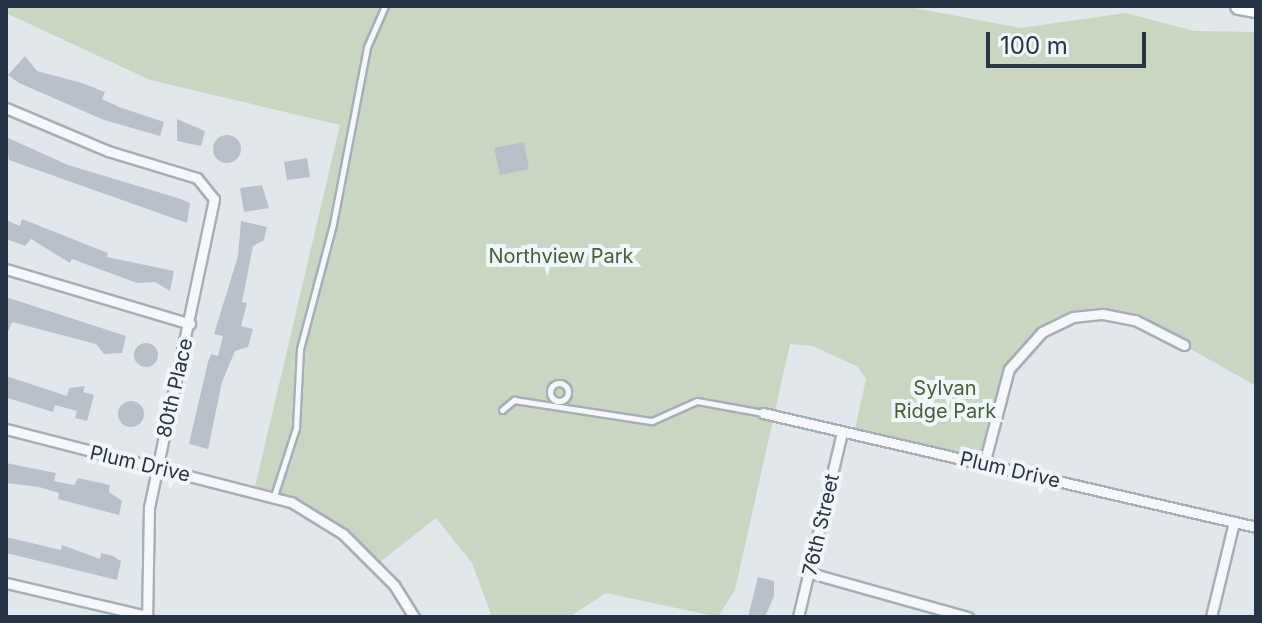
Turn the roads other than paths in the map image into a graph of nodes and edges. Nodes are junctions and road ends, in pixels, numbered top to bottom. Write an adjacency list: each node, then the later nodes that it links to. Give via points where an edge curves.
1 (385, 6): 14 (lane, via 367,47 333,224 300,349 296,428)
2 (1239, 6): 3 (highway)
3 (1256, 9)
4 (6, 108): 6 (street, 80th Place, via 108,151 204,183 216,208)
5 (6, 269): 6 (street)
6 (190, 324): 13 (street, 80th Place)
7 (1184, 345): 12 (street, via 1120,316 1088,315 1049,328 1009,369)
8 (502, 410): 9 (lane, via 514,400 652,421 697,401)
9 (763, 413): 11 (street, Plum Drive)
10 (6, 429): 13 (street, Plum Drive)
11 (842, 432): 12 (street, Plum Drive); 17 (street, 76th Street)
12 (984, 464): 15 (street, Plum Drive)
13 (157, 468): 14 (street, Plum Drive); 19 (street, 80th Place, via 148,531)
14 (274, 496): 20 (street, Plum Drive, via 343,534 394,585)
15 (1234, 522): 16 (street, Plum Drive); 23 (street)
16 (1256, 527)
17 (810, 573): 21 (street, 76th Street); 22 (street)
18 (6, 583): 19 (street)
19 (147, 616)
20 (414, 617)
21 (798, 617)
22 (968, 617)
23 (1211, 617)

